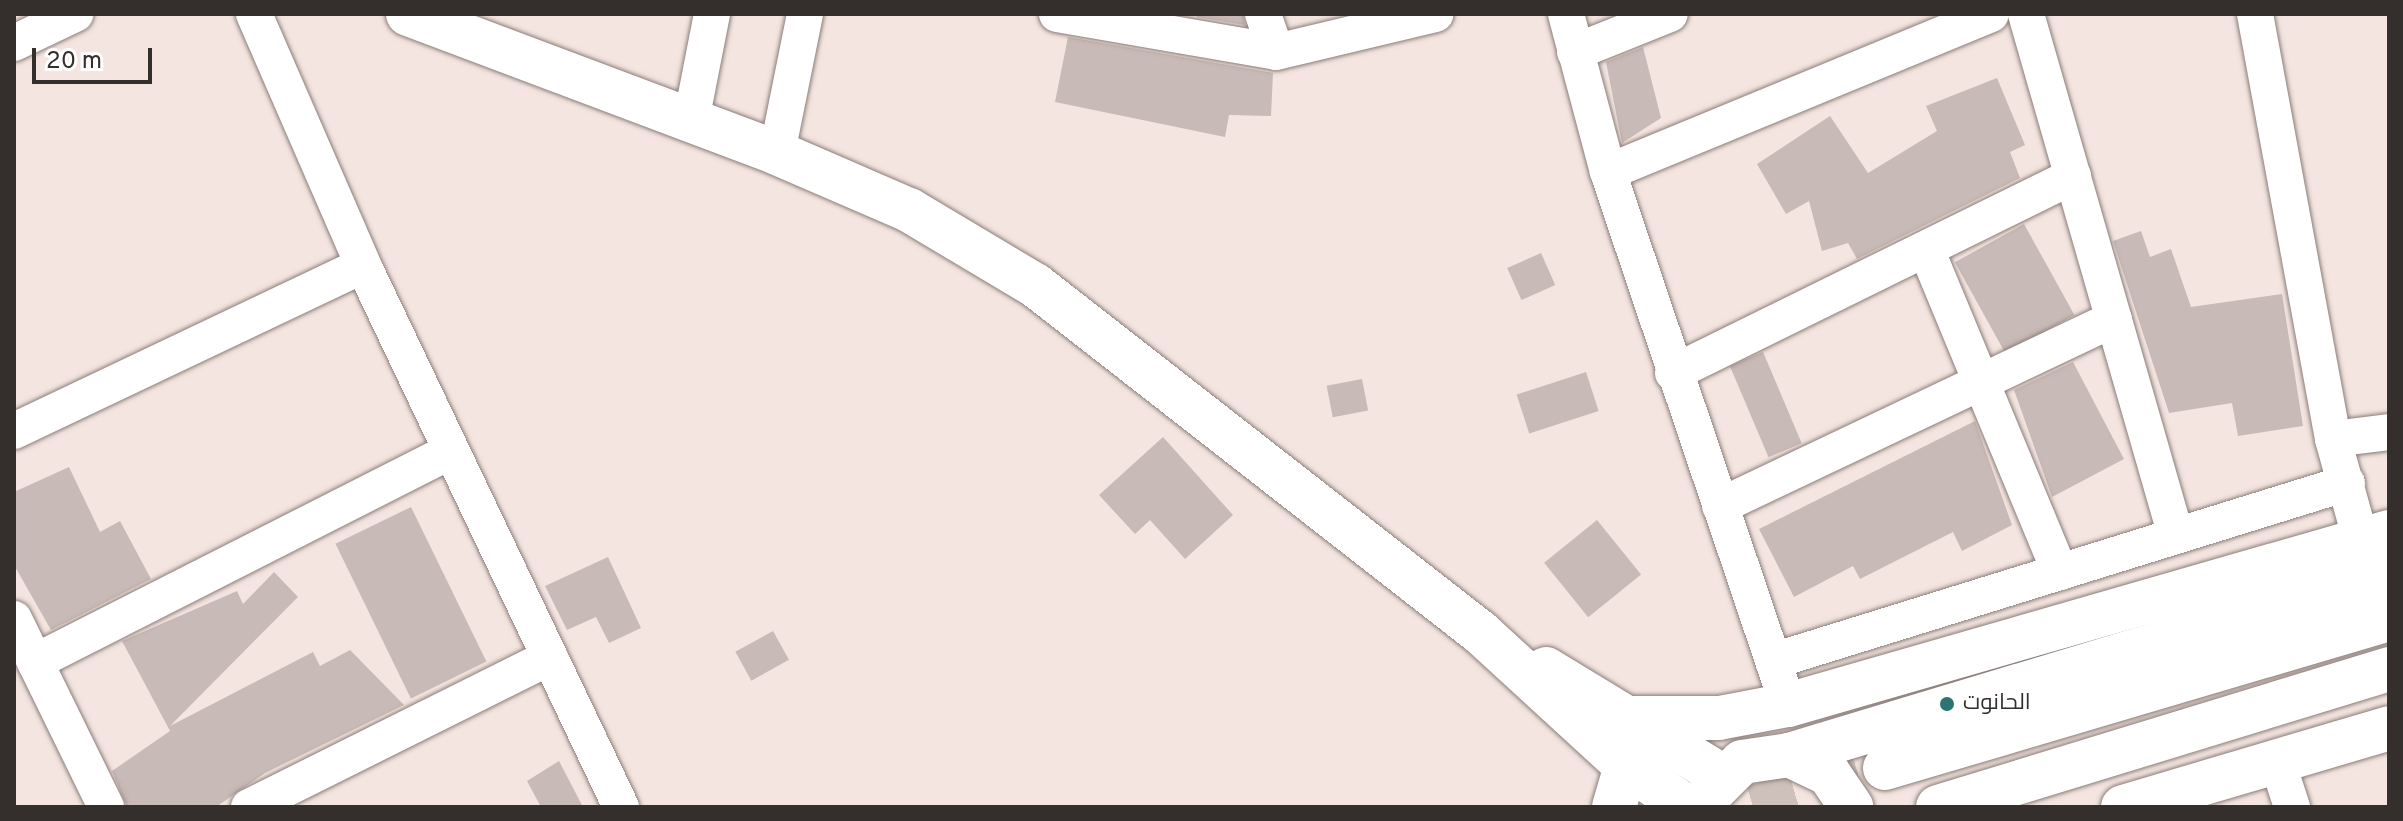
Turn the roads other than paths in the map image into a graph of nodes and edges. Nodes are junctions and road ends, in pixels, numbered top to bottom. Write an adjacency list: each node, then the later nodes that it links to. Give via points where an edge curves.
1 (75, 14): 14 (street)
2 (254, 14): 22 (street)
3 (408, 14): 17 (main road)
4 (712, 14): 17 (street)
5 (805, 14): 18 (street)
6 (1263, 14): 15 (street)
7 (1436, 14): 15 (street)
8 (1566, 14): 16 (street)
9 (1670, 14): 16 (street)
10 (1991, 14): 19 (street)
11 (2026, 14): 20 (street)
12 (2255, 14): 28 (street)
13 (1072, 15): 15 (street)
14 (14, 43)
15 (1276, 52)
16 (1575, 52): 19 (street)
17 (691, 121): 18 (main road)
18 (777, 153): 38 (main road, via 909,210 1035,285)
19 (1608, 172): 24 (street)
20 (2073, 176): 21 (street); 23 (street)
21 (1926, 249): 24 (street); 25 (street)
22 (363, 265): 26 (street); 29 (street)
23 (2114, 319): 25 (street); 32 (street)
24 (1673, 373): 31 (street)
25 (1981, 382): 31 (street); 34 (street)
26 (14, 431)
27 (2389, 432): 28 (street)
28 (2333, 439): 30 (street)
29 (451, 451): 39 (street); 41 (street)
30 (2347, 483): 32 (street); 33 (street)
31 (1720, 506): 40 (street)
32 (2176, 536): 34 (street)
33 (2375, 536): 43 (main road)
34 (2060, 572): 40 (street)
35 (2389, 574): 46 (main road)
36 (14, 619): 41 (street)
37 (2389, 619): 48 (main road)
38 (1481, 633): 44 (main road); 49 (main road)
39 (550, 657): 52 (street); 53 (street)
40 (1773, 661): 43 (street)
41 (35, 662): 51 (street)
42 (2389, 669): 56 (main road)
43 (1788, 705): 44 (main road, via 1719,718)
44 (1632, 718): 50 (main road)
45 (2389, 728): 47 (main road)
46 (1789, 755): 50 (main road, via 1742,762); 55 (main road, via 1829,774)
47 (2277, 761): 57 (main road); 58 (street)
48 (1885, 768)
49 (1620, 787): 54 (main road)
50 (1712, 791)
51 (106, 807)
52 (249, 807)
53 (621, 807)
54 (1687, 807)
55 (1851, 807)
56 (1938, 807)
57 (2123, 807)
58 (2292, 807)

